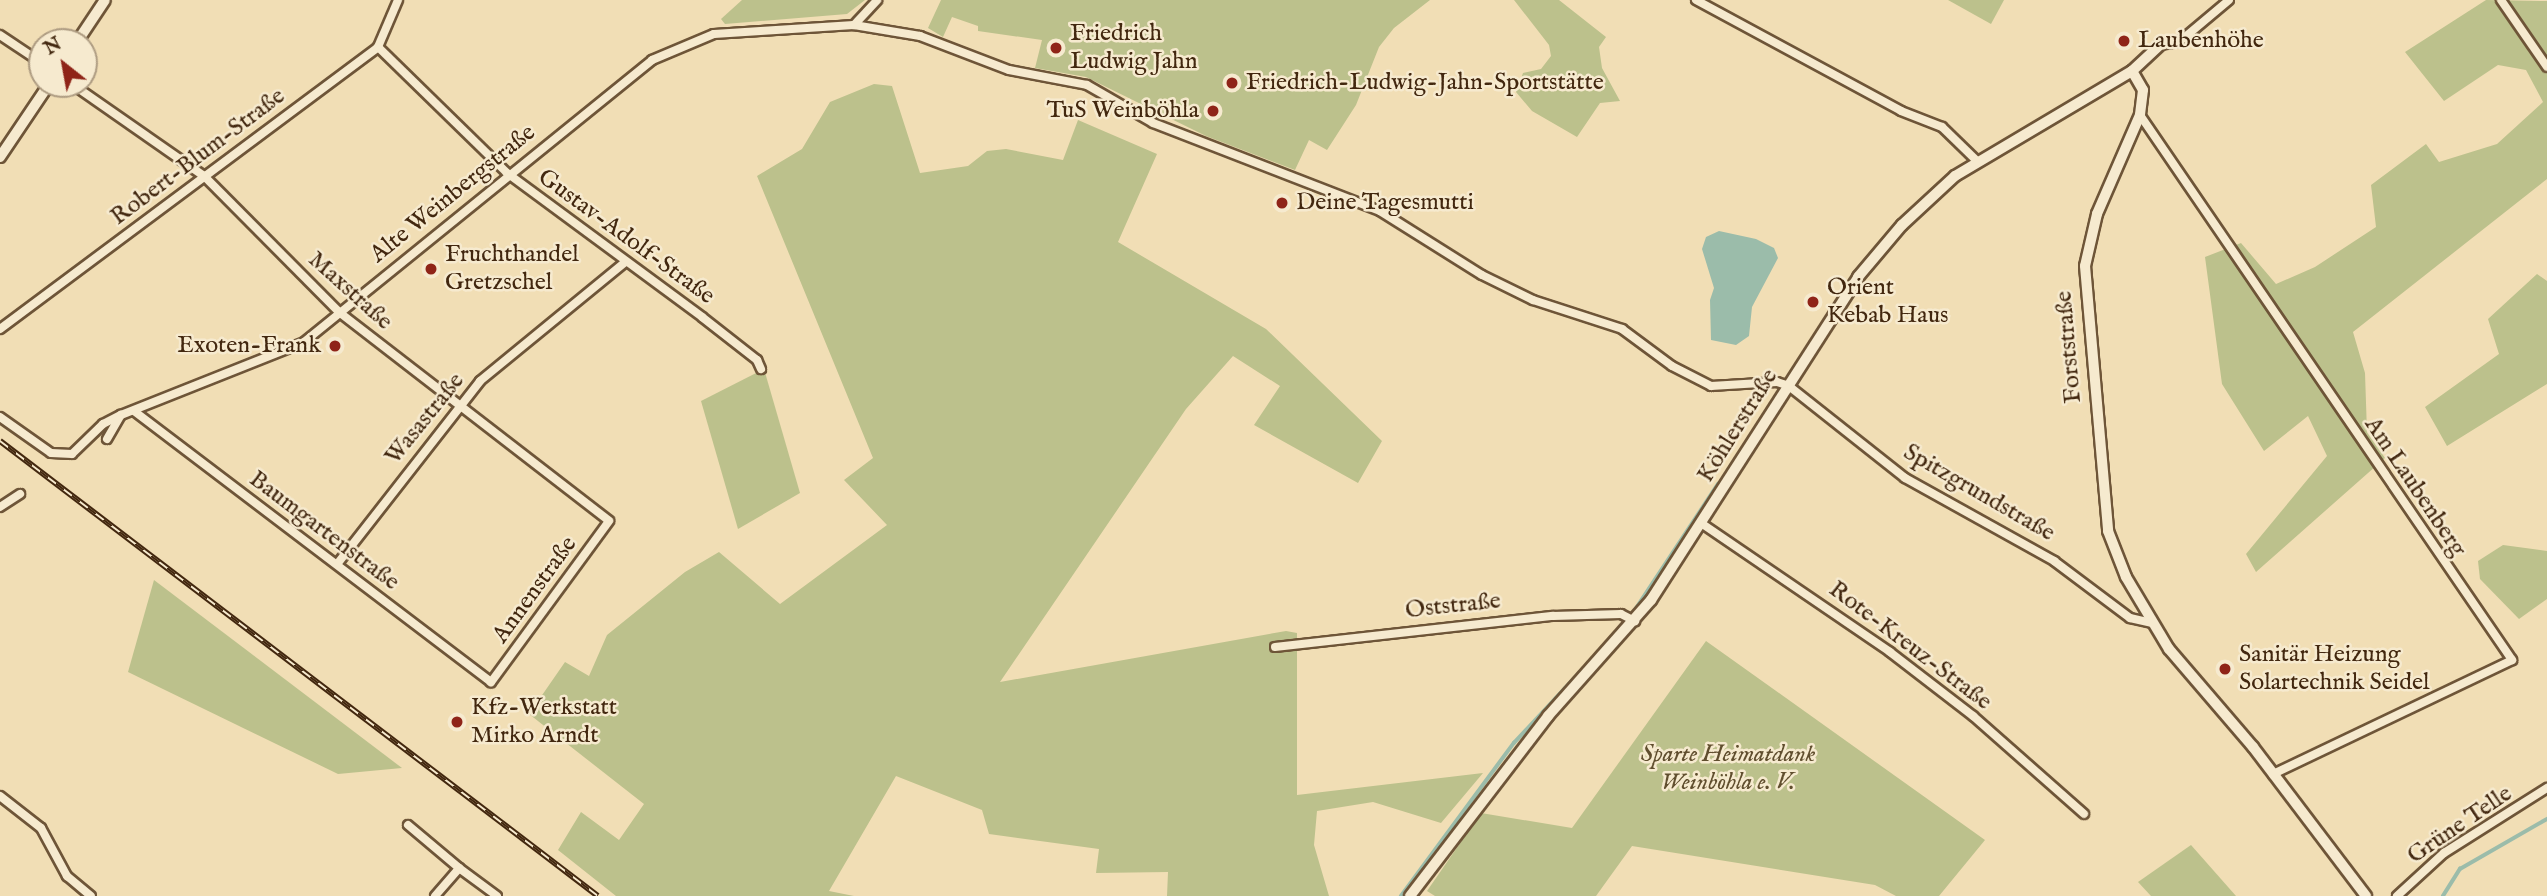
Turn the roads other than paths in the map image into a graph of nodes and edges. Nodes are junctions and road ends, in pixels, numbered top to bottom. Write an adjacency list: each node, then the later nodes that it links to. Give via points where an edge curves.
1 (105, 0): 8 (main road)
2 (398, 0): 11 (street)
3 (877, 0): 7 (street)
4 (1696, 0): 19 (street, via 1901,111 1942,127)
5 (2229, 0): 10 (street, via 2179,43)
6 (2501, 0): 13 (street)
7 (854, 25): 20 (street, Alte Weinbergstraße, via 713,34 652,60); 26 (street, via 920,36 1009,70 1087,85 1153,123 1367,205 1482,275 1533,300 1622,329 1672,366 1711,386 1777,382)
8 (86, 28)
9 (0, 35): 12 (street)
10 (2160, 45): 14 (street, Köhlerstraße)
11 (379, 47): 20 (street, Gustav-Adolf-Straße); 21 (street, Robert-Blum-Straße)
12 (28, 54)
13 (2547, 67)
14 (2133, 71): 17 (street, Forststraße, via 2143,90); 19 (street, Köhlerstraße)
15 (40, 98): 18 (main road)
16 (92, 98): 21 (street, Maxstraße)
17 (2140, 115): 38 (street, Forststraße, via 2097,214 2084,281 2103,509 2120,566); 41 (street, Am Laubenberg, via 2512,660)
18 (0, 157)
19 (1977, 161): 26 (street, Köhlerstraße, via 1934,193 1870,261)
20 (507, 173): 22 (street, Gustav-Adolf-Straße); 23 (street, Alte Weinbergstraße)
21 (204, 176): 23 (street, Maxstraße); 24 (street, Robert-Blum-Straße)
22 (624, 262): 25 (street, Gustav-Adolf-Straße, via 745,349); 27 (street, Wasastraße)
23 (339, 313): 27 (street, Maxstraße); 28 (street, Alte Weinbergstraße, via 285,353)
24 (0, 329)
25 (761, 369)
26 (1789, 386): 35 (street, Köhlerstraße); 38 (street, Spitzgrundstraße, via 1905,478 2054,561 2130,618)
27 (458, 404): 34 (street, Maxstraße); 36 (street, Wasastraße)
28 (134, 411): 29 (street, Alte Weinbergstraße); 36 (street, Baumgartenstraße)
29 (121, 415): 30 (street, Alte Weinbergstraße, via 62,457); 31 (street)
30 (0, 418)
31 (107, 439)
32 (20, 494): 33 (street)
33 (0, 507)
34 (609, 521): 40 (street, Annenstraße)
35 (1701, 523): 37 (street, Köhlerstraße); 44 (street, Rote-Kreuz-Straße, via 1890,652 1973,716)
36 (338, 564): 40 (street, Baumgartenstraße)
37 (1635, 621): 39 (street, Oststraße, via 1613,614 1553,616); 50 (street, Köhlerstraße, via 1548,716)
38 (2152, 623): 41 (street, Spitzgrundstraße)
39 (1275, 647)
40 (491, 682)
41 (2273, 774): 51 (street, Spitzgrundstraße)
42 (2547, 788): 52 (street, Grüne Telle, via 2444,853)
43 (0, 796): 47 (street, via 41,828 67,876)
44 (2084, 814)
45 (408, 825): 46 (street)
46 (459, 868): 48 (street); 49 (street)
47 (91, 896)
48 (435, 896)
49 (496, 896)
50 (1410, 896)
51 (2366, 896)
52 (2397, 896)

